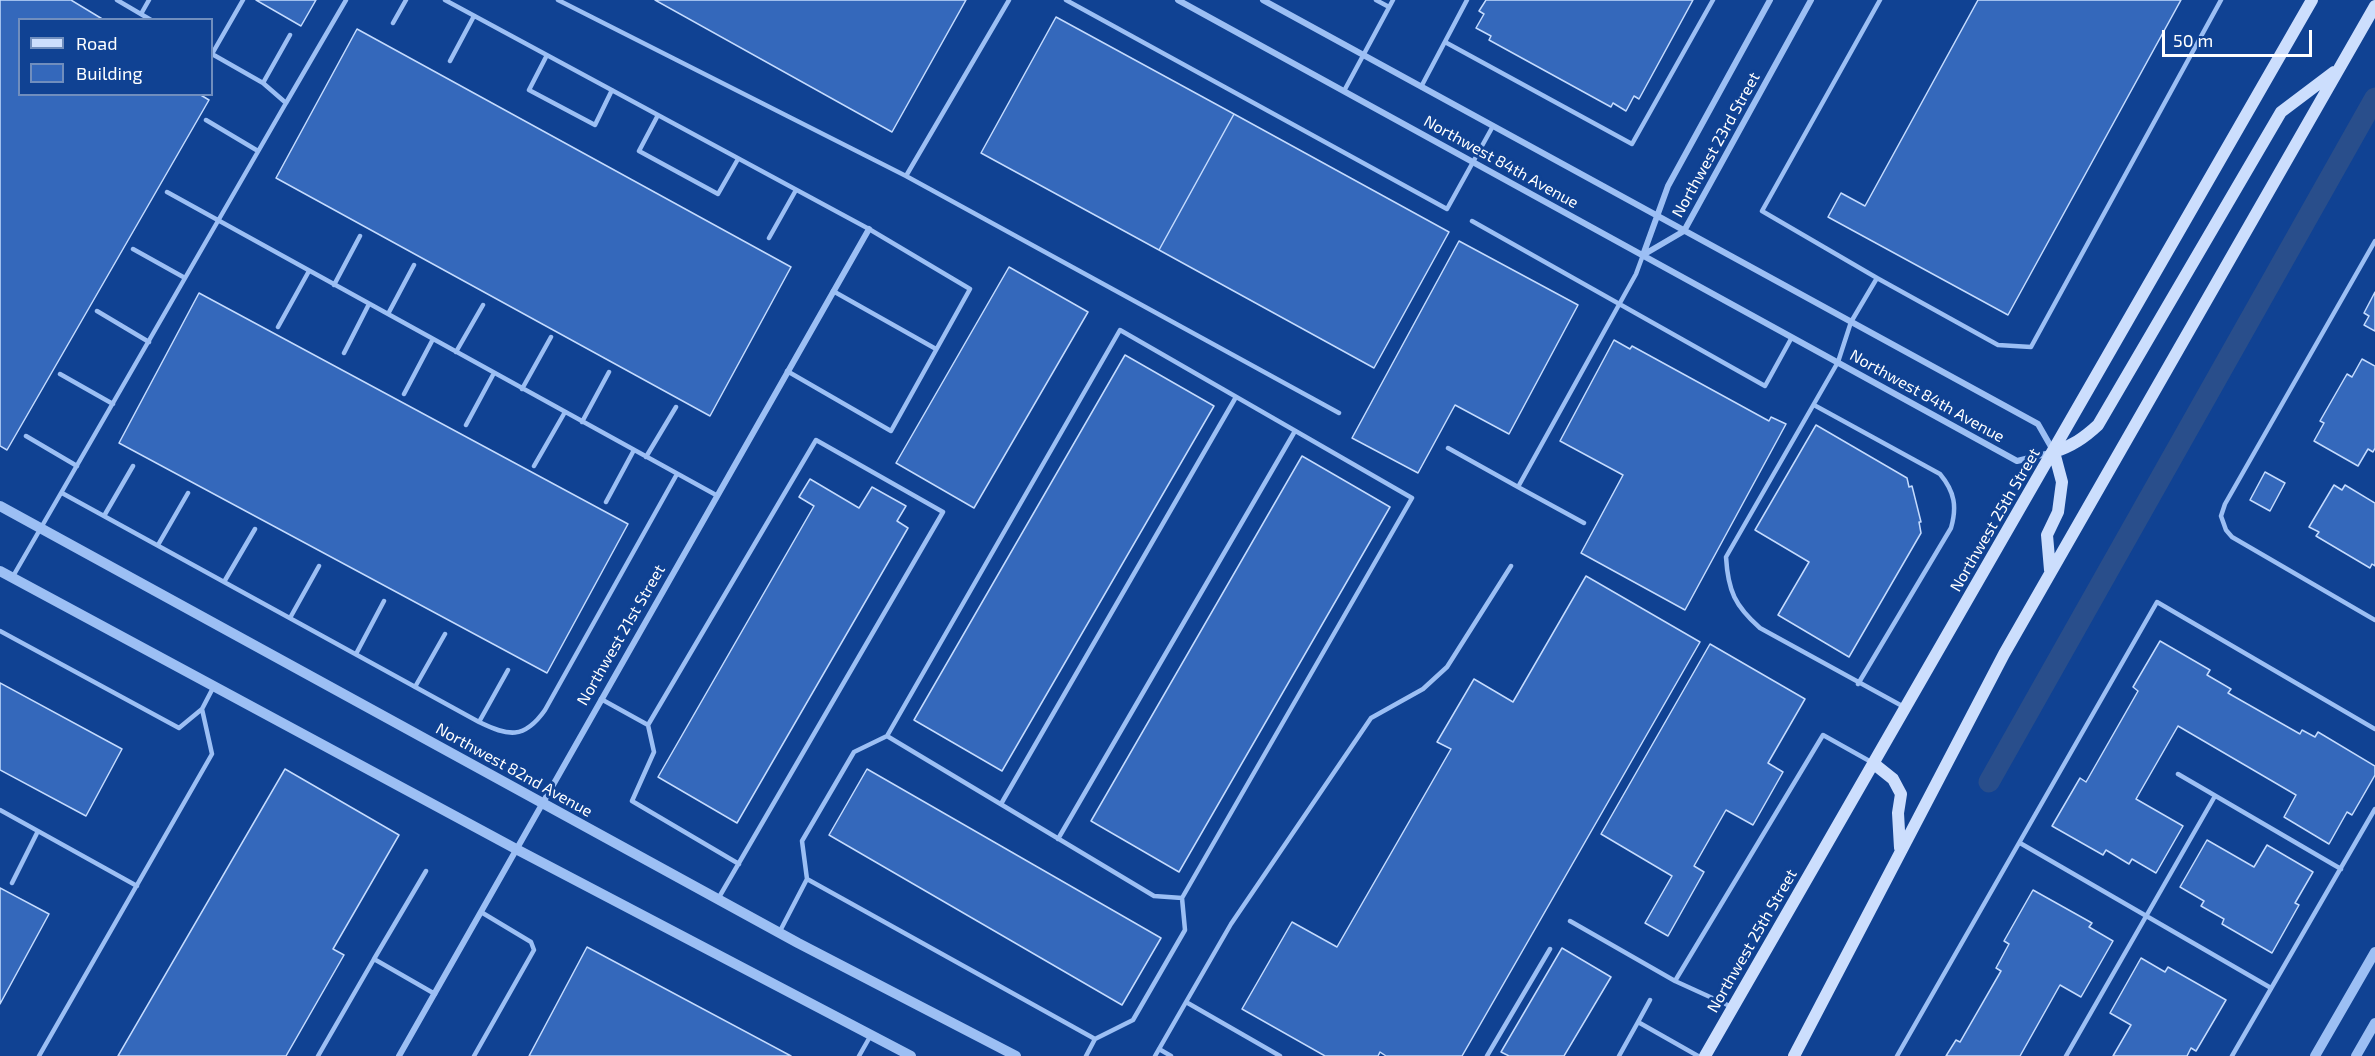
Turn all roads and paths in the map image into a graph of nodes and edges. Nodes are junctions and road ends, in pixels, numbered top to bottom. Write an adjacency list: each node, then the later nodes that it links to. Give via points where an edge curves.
1 (117, 0): 23 (lane)
2 (149, 0): 23 (lane)
3 (243, 0): 29 (lane)
4 (346, 0): 39 (lane)
5 (406, 0): 26 (lane)
6 (445, 0): 24 (lane)
7 (558, 0): 46 (lane)
8 (1009, 0): 46 (lane)
9 (1066, 0): 45 (lane, via 1447,209)
10 (1178, 0): 38 (street, Northwest 84th Avenue)
11 (1263, 0): 32 (street, Northwest 84th Avenue)
12 (1376, 0): 22 (lane)
13 (1393, 0): 22 (lane)
14 (1467, 0): 28 (lane)
15 (1713, 0): 28 (lane, via 1632,144)
16 (1770, 0): 49 (street, Northwest 23rd Street, via 1668,186)
17 (1811, 0): 53 (street, Northwest 23rd Street)
18 (1880, 0): 62 (lane, via 1762,211)
19 (2221, 0): 62 (lane, via 2031,347 1998,345)
20 (2313, 0): 98 (main road, Northwest 25th Street)
21 (2375, 6): 34 (main road)
22 (1389, 7): 32 (lane)
23 (141, 14): 25 (lane)
24 (474, 16): 31 (lane); 33 (lane)
25 (148, 18)
26 (393, 23)
27 (290, 35): 35 (lane)
28 (1445, 42): 36 (lane)
29 (213, 52)
30 (213, 55): 35 (lane)
31 (547, 55): 37 (lane); 37 (lane, via 529,90 538,95 595,124)
32 (1363, 55): 36 (street, Northwest 84th Avenue); 38 (lane)
33 (450, 61)
34 (2339, 68): 98 (main road, via 2281,112 2109,410 2085,437); 118 (main road)
35 (263, 82): 39 (lane)
36 (1421, 87): 42 (street, Northwest 84th Avenue)
37 (612, 90): 40 (lane)
38 (1344, 91): 45 (street, Northwest 84th Avenue)
39 (286, 103): 43 (lane)
40 (658, 115): 44 (lane); 44 (lane, via 639,151 718,194)
41 (206, 120): 43 (lane)
42 (1493, 126): 45 (lane); 49 (street, Northwest 84th Avenue)
43 (258, 151): 50 (lane)
44 (738, 159): 47 (lane)
45 (1473, 162): 58 (street, Northwest 84th Avenue)
46 (906, 177): 91 (lane)
47 (795, 190): 52 (lane); 55 (lane)
48 (167, 192): 50 (lane)
49 (1658, 216): 53 (street, Northwest 84th Avenue); 58 (street, Northwest 23rd Street)
50 (218, 221): 60 (lane); 61 (lane)
51 (1472, 221): 67 (lane)
52 (869, 229): 64 (street, Northwest 21st Street); 76 (lane, via 970,289)
53 (1684, 231): 58 (street, Northwest 23rd Street); 70 (street, Northwest 84th Avenue)
54 (360, 236): 63 (lane)
55 (769, 238)
56 (2375, 241): 123 (lane, via 2224,504 2221,516 2232,537)
57 (133, 249): 61 (lane)
58 (1643, 255): 67 (lane); 73 (street, Northwest 84th Avenue)
59 (414, 265): 69 (lane)
60 (309, 271): 63 (lane); 71 (lane)
61 (185, 278): 75 (lane)
62 (1877, 278): 70 (lane)
63 (334, 285): 65 (lane)
64 (833, 291): 76 (lane); 80 (street, Northwest 21st Street)
65 (369, 304): 69 (lane); 78 (lane)
66 (483, 304): 77 (lane)
67 (1619, 304): 73 (lane, via 1765,386); 104 (lane)
68 (97, 311): 75 (lane)
69 (388, 315): 74 (lane)
70 (1851, 322): 79 (lane); 98 (street, Northwest 84th Avenue, via 2038,424)
71 (278, 327)
72 (551, 337): 84 (lane)
73 (1792, 337): 79 (street, Northwest 84th Avenue)
74 (433, 339): 77 (lane); 85 (lane)
75 (149, 342): 87 (lane)
76 (936, 349): 80 (lane, via 891,431)
77 (456, 352): 82 (lane)
78 (344, 353)
79 (1838, 362): 88 (lane); 98 (street, Northwest 84th Avenue, via 2017,461)
80 (788, 371): 107 (street, Northwest 21st Street)
81 (609, 372): 92 (lane)
82 (494, 373): 84 (lane); 93 (lane)
83 (60, 374): 87 (lane)
84 (522, 389): 90 (lane)
85 (404, 394)
86 (1236, 397): 94 (lane); 137 (lane, via 1120,330); 142 (lane)
87 (113, 404): 100 (lane)
88 (1814, 405): 128 (lane, via 1726,557 1727,578 1744,615 1760,628); 128 (lane, via 1940,474 1955,500 1951,528)
89 (676, 406): 99 (lane)
90 (565, 412): 92 (lane); 102 (lane)
91 (1339, 413)
92 (582, 422): 97 (lane)
93 (466, 425)
94 (1295, 431): 146 (lane); 156 (lane, via 1413,498)
95 (26, 436): 100 (lane)
96 (1448, 448): 104 (lane)
97 (634, 450): 99 (lane); 108 (lane)
98 (2054, 452): 118 (main road, via 2062,482 2058,512 2047,535); 132 (main road, Northwest 25th Street)
99 (646, 457): 103 (lane)
100 (77, 466): 105 (lane)
101 (133, 466): 110 (lane)
102 (534, 466)
103 (677, 474): 107 (lane); 134 (lane, via 537,721 514,733 502,733)
104 (1518, 487): 111 (lane)
105 (62, 492): 110 (lane); 112 (lane)
106 (188, 493): 114 (lane)
107 (716, 495): 131 (street, Northwest 21st Street)
108 (606, 502)
109 (0, 506): 112 (street, Northwest 82nd Avenue)
110 (104, 516): 114 (lane)
111 (1584, 523)
112 (41, 528): 119 (lane); 141 (street, Northwest 82nd Avenue)
113 (255, 529): 120 (lane)
114 (158, 545): 120 (lane)
115 (319, 566): 122 (lane)
116 (1511, 566): 169 (lane, via 1447,667 1423,689 1371,718 1231,924)
117 (0, 571): 119 (street)
118 (2050, 571): 149 (main road)
119 (12, 578): 129 (street)
120 (224, 582): 122 (lane)
121 (384, 601): 126 (lane)
122 (290, 618): 126 (lane)
123 (2375, 620)
124 (0, 631): 133 (lane, via 179,728)
125 (445, 634): 130 (lane)
126 (356, 654): 130 (lane)
127 (508, 670): 134 (lane)
128 (1858, 684): 132 (lane)
129 (214, 686): 133 (lane); 148 (street)
130 (415, 687): 134 (lane)
131 (601, 699): 135 (lane); 141 (street, Northwest 21st Street)
132 (1905, 708): 138 (main road, Northwest 25th Street)
133 (202, 709): 155 (lane, via 212,754)
134 (479, 722)
135 (648, 725): 150 (lane, via 654,752 632,801); 150 (lane, via 816,440 943,512)
136 (2375, 729): 147 (lane, via 2157,602)
137 (887, 736): 142 (lane); 153 (lane, via 855,752 802,841)
138 (1873, 763): 149 (main road, via 1893,779 1901,794); 165 (lane, via 1823,735); 170 (main road, Northwest 25th Street)
139 (2178, 774): 140 (lane)
140 (2215, 796): 151 (lane); 159 (lane)
141 (543, 802): 148 (street, Northwest 21st Street); 157 (street, Northwest 82nd Avenue)
142 (1002, 804): 146 (lane)
143 (2375, 809): 151 (lane)
144 (0, 810): 145 (lane)
145 (38, 831): 154 (lane); 155 (lane)
146 (1058, 839): 156 (lane, via 1154,896)
147 (2020, 843): 159 (lane); 192 (lane)
148 (516, 849): 158 (street, Northwest 21st Street); 173 (street)
149 (1900, 849): 191 (main road)
150 (739, 864): 157 (lane)
151 (2341, 869): 166 (lane)
152 (426, 871): 164 (lane)
153 (807, 879): 161 (lane); 174 (lane)
154 (12, 883)
155 (136, 885): 176 (lane)
156 (1182, 898): 174 (lane, via 1185,930 1133,1020)
157 (718, 899): 161 (street, Northwest 82nd Avenue)
158 (481, 912): 167 (street, Northwest 21st Street); 179 (lane, via 531,942 534,950)
159 (2146, 915): 166 (lane); 193 (lane)
160 (1570, 921): 165 (lane)
161 (779, 932): 182 (street, Northwest 82nd Avenue)
162 (1550, 949): 187 (lane)
163 (2375, 952): 195 (street)
164 (374, 959): 167 (lane); 177 (lane)
165 (1675, 981): 170 (lane)
166 (2271, 988): 194 (lane)
167 (435, 994): 178 (street, Northwest 21st Street)
168 (1650, 1000): 171 (lane)
169 (1186, 1002): 175 (lane); 186 (lane)
170 (1732, 1007): 190 (main road, Northwest 25th Street)
171 (1638, 1022): 188 (lane); 189 (lane)
172 (2375, 1023): 196 (street)
173 (872, 1035): 180 (lane); 181 (street)
174 (1095, 1039): 183 (lane)
175 (1159, 1049): 184 (lane); 185 (lane)
176 (39, 1056)
177 (318, 1056)
178 (399, 1056)
179 (474, 1056)
180 (859, 1056)
181 (911, 1056)
182 (1016, 1056)
183 (1086, 1056)
184 (1155, 1056)
185 (1171, 1056)
186 (1280, 1056)
187 (1487, 1056)
188 (1619, 1056)
189 (1698, 1056)
190 (1705, 1056)
191 (1794, 1056)
192 (1897, 1056)
193 (2066, 1056)
194 (2232, 1056)
195 (2315, 1056)
196 (2356, 1056)

